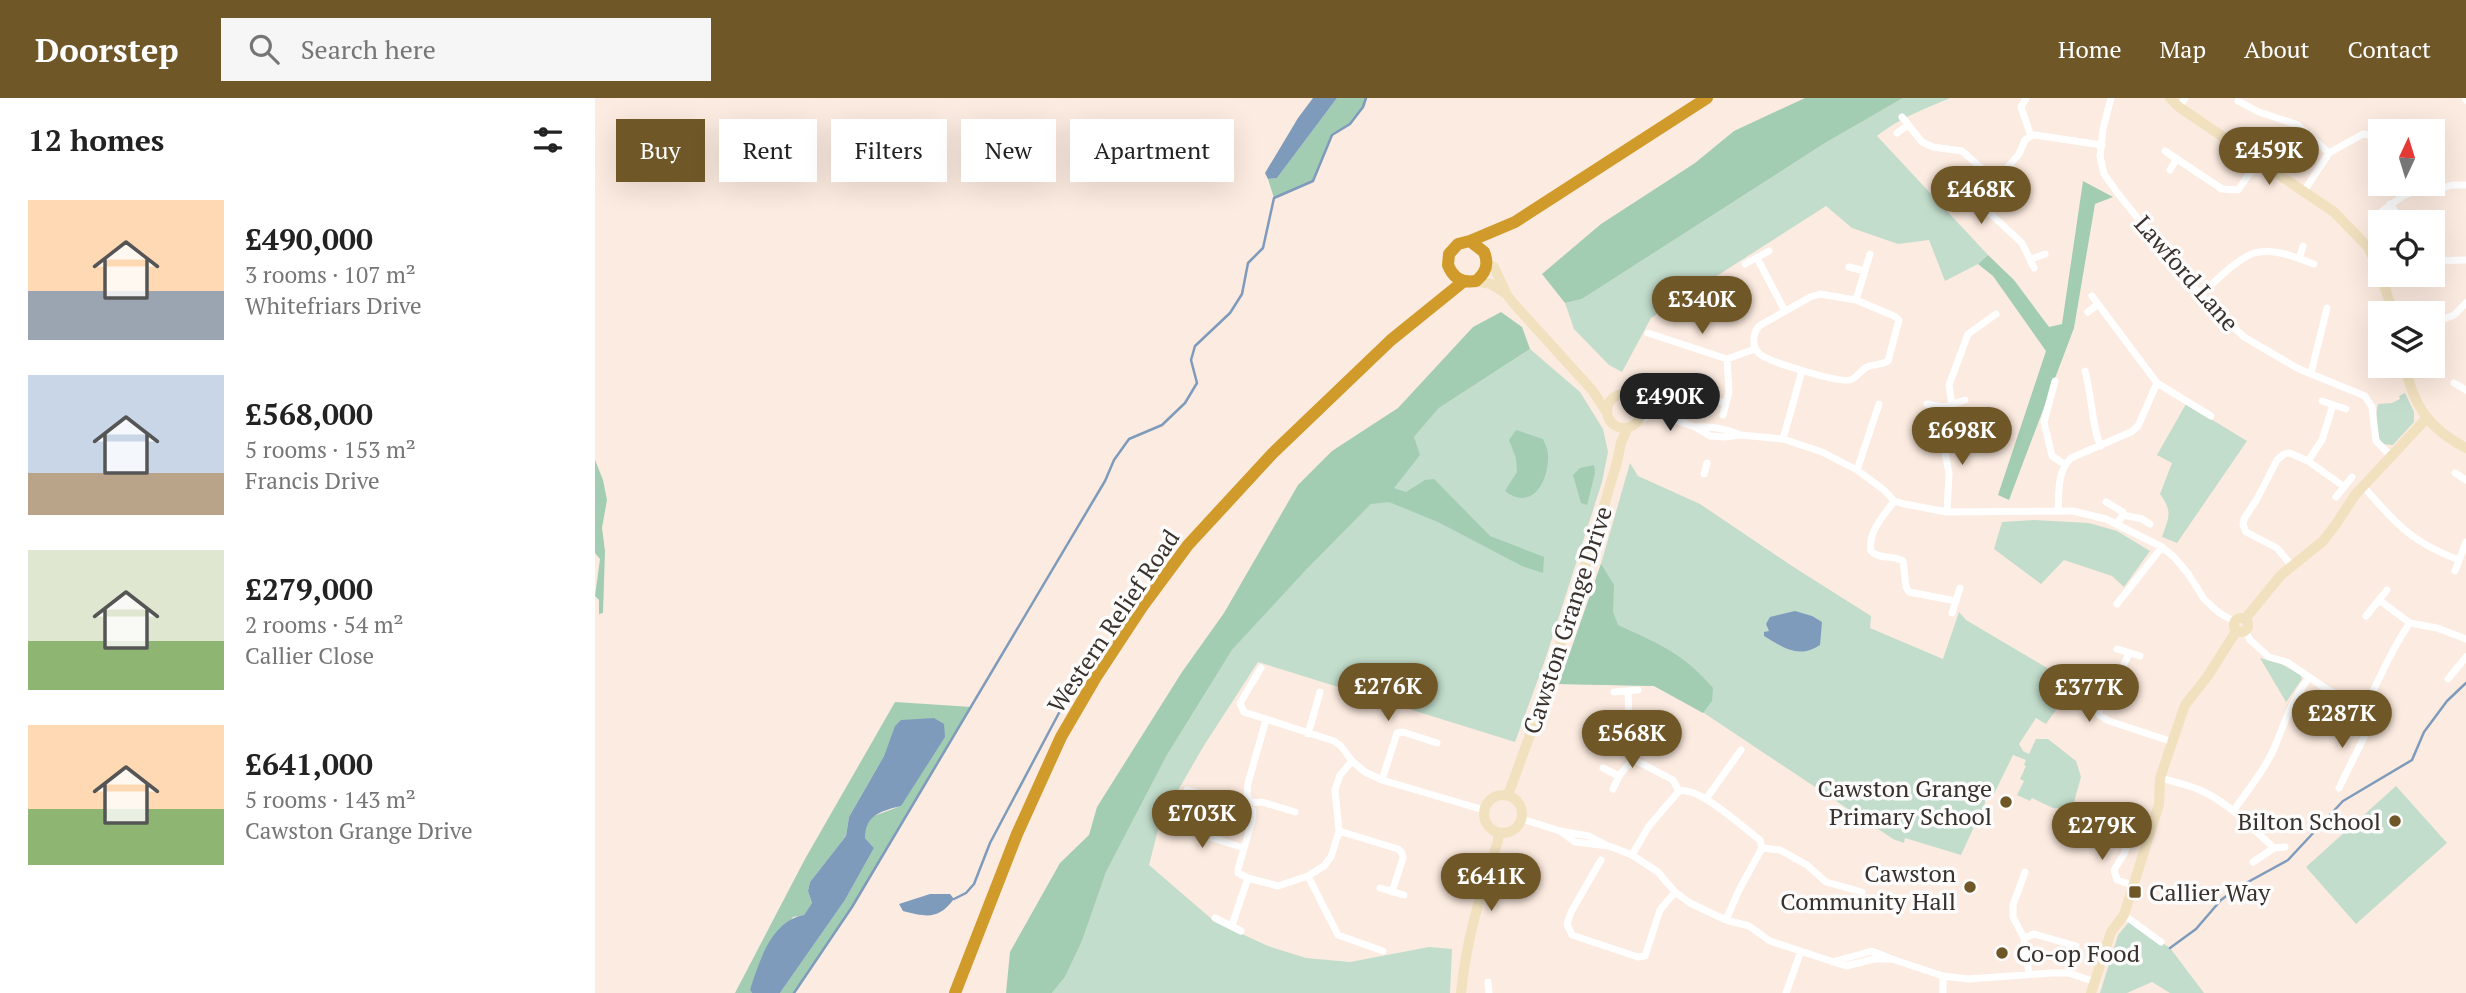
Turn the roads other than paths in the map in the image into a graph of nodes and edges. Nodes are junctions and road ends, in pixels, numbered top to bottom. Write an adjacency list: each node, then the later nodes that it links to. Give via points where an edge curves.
1 (1707, 98): 26 (highway)
2 (2026, 98): 13 (street, via 2021,107)
3 (2111, 98): 14 (street, Lawford Lane)
4 (2170, 98): 6 (street)
5 (2238, 101): 7 (street)
6 (2182, 103): 18 (street)
7 (2246, 107): 8 (street); 16 (street, via 2298,125)
8 (2241, 114)
9 (1902, 117): 10 (street)
10 (1907, 126): 11 (street); 20 (street, via 1926,144 1962,151)
11 (1897, 133)
12 (2368, 135): 16 (street)
13 (2031, 136): 14 (street); 20 (street)
14 (2102, 145): 47 (street, Lawford Lane, via 2104,174)
15 (2165, 151): 17 (street)
16 (2329, 153): 22 (street)
17 (2176, 160): 18 (street, via 2230,191 2238,190); 19 (street)
18 (2258, 161): 22 (street)
19 (2170, 170)
20 (1996, 181): 35 (street, via 1983,207 2022,243)
21 (2466, 185): 23 (street, via 2419,191)
22 (2304, 191): 29 (street, via 2334,212)
23 (2390, 204): 24 (street); 25 (street)
24 (2383, 210)
25 (2394, 210)
26 (1515, 222): 27 (highway); 33 (highway)
27 (1470, 242): 33 (highway); 43 (highway, via 1453,248)
28 (2303, 246): 36 (street)
29 (2368, 247)
30 (1769, 251): 34 (street)
31 (1870, 254): 44 (street)
32 (2045, 254): 35 (street)
33 (1486, 258): 45 (highway, via 1484,273); 46 (street)
34 (1757, 258): 39 (street); 54 (street)
35 (2031, 259): 42 (street)
36 (2298, 259): 40 (street); 47 (street, via 2258,252)
37 (2466, 260): 38 (street)
38 (2445, 261)
39 (1745, 264)
40 (2314, 264)
41 (1849, 267): 44 (street)
42 (2034, 268)
43 (1450, 271): 45 (highway, via 1457,279); 52 (highway, Western Relief Road)
44 (1865, 271): 49 (street)
45 (1470, 281): 46 (street, via 1491,284); 52 (highway, Western Relief Road)
46 (1507, 295): 69 (street)
47 (2200, 295): 63 (street, Lawford Lane, via 2244,337)
48 (2092, 296): 51 (street)
49 (1856, 300): 54 (street, via 1820,294); 61 (street, via 1899,320 1888,361 1866,367 1850,380)
50 (2466, 303): 57 (street)
51 (2098, 304): 55 (street); 66 (street)
52 (1430, 306): 197 (highway, Western Relief Road, via 1327,399 1221,506 1142,607 1061,737 1017,834)
53 (2327, 308): 63 (street)
54 (1785, 311): 59 (street, via 1754,332)
55 (2088, 312)
56 (1996, 314): 77 (street, via 1968,334 1949,385)
57 (2445, 318)
58 (1648, 333): 60 (street)
59 (1755, 349): 60 (street); 61 (street)
60 (1727, 359): 74 (street)
61 (1802, 371): 89 (street)
62 (2085, 371): 91 (street)
63 (2311, 373): 93 (street, Lawford Lane, via 2365,396 2372,407 2376,441)
64 (2408, 378): 85 (street)
65 (2055, 382): 96 (street, via 2044,422 2052,456)
66 (2157, 383): 84 (street); 91 (street, via 2138,426)
67 (2454, 383): 68 (street)
68 (2466, 389)
69 (1592, 390): 70 (street); 81 (street)
70 (1617, 395): 78 (street, via 1628,394); 81 (street)
71 (1712, 400): 74 (street)
72 (1965, 400): 77 (street)
73 (2322, 401): 79 (street)
74 (1726, 404): 83 (street)
75 (1879, 404): 97 (street)
76 (1927, 404): 77 (street)
77 (1951, 404): 108 (street, via 1954,420 1945,452)
78 (1640, 405): 82 (street); 86 (street)
79 (2333, 405): 80 (street); 94 (street, via 2322,440)
80 (2346, 408)
81 (1607, 411): 87 (street)
82 (1655, 414): 86 (street); 89 (street, via 1695,427)
83 (1723, 415)
84 (2211, 416)
85 (2426, 419): 92 (street); 93 (street)
86 (1639, 420): 88 (street)
87 (1613, 425): 88 (street); 90 (street)
88 (1627, 429): 90 (street, Cawston Grange Drive)
89 (1783, 439): 97 (street)
90 (1621, 443): 154 (street, Cawston Grange Drive, via 1595,536)
91 (2101, 446): 96 (street)
92 (2466, 448)
93 (2391, 456): 103 (street)
94 (2308, 461): 102 (street); 115 (street, via 2284,454 2243,525 2246,532 2277,548)
95 (1707, 463): 99 (street)
96 (2064, 464): 107 (street)
97 (1857, 470): 105 (street)
98 (2455, 473): 101 (street)
99 (1704, 474)
100 (2353, 477): 102 (street)
101 (2466, 480)
102 (2343, 486): 104 (street)
103 (2363, 486): 114 (street, via 2410,536); 115 (street, via 2331,532)
104 (2336, 498)
105 (1894, 501): 108 (street); 120 (street, via 1873,531 1871,551 1903,561 1909,592)
106 (2106, 502): 109 (street)
107 (2058, 511): 108 (street); 110 (street, via 2099,516)
108 (1947, 512)
109 (2123, 515): 110 (street); 111 (street)
110 (2116, 524): 113 (street)
111 (2150, 524)
112 (2466, 542): 114 (street)
113 (2162, 547): 121 (street); 125 (street, via 2204,599)
114 (2459, 560): 116 (street)
115 (2291, 565): 125 (street)
116 (2455, 571)
117 (1959, 588): 120 (street)
118 (2387, 590): 119 (street)
119 (2379, 600): 123 (street); 124 (street)
120 (1956, 601): 122 (street)
121 (2117, 604)
122 (1952, 613)
123 (2366, 616)
124 (2410, 623): 126 (street); 138 (street)
125 (2240, 625): 132 (street, via 2269,657 2287,662); 141 (street, via 2185,705)
126 (2466, 639)
127 (2117, 649): 128 (street)
128 (2129, 653): 129 (street); 141 (street, via 2098,707 2099,715)
129 (2140, 656)
130 (2466, 657): 133 (street)
131 (1261, 668): 139 (street, via 1240,703 1244,712)
132 (2309, 678): 138 (street); 158 (street, via 2297,693 2273,750)
133 (2448, 679)
134 (1638, 690): 135 (street)
135 (1628, 691): 137 (street); 144 (street)
136 (1320, 692): 140 (street)
137 (1614, 692)
138 (2365, 707): 150 (street, via 2377,712)
139 (1266, 720): 140 (street); 156 (street, via 1248,783)
140 (1308, 734): 145 (street, via 1341,746)
141 (2173, 742): 148 (street)
142 (1437, 743): 149 (street, via 1397,733)
143 (1741, 750): 155 (street)
144 (1633, 759): 147 (street); 153 (street, via 1673,780)
145 (1352, 761): 149 (street); 164 (street, via 1335,790)
146 (1603, 768): 147 (street)
147 (1619, 776): 151 (street)
148 (2160, 778): 158 (street, via 2204,792); 177 (street, via 2159,804)
149 (1382, 780): 157 (street)
150 (2339, 788)
151 (1613, 789)
152 (1187, 790): 156 (street, via 1233,804)
153 (1679, 791): 155 (street); 171 (street)
154 (1508, 795): 157 (street, via 1493,797); 161 (street, via 1518,802)
155 (1706, 799): 169 (street, via 1759,840)
156 (1250, 802): 159 (street); 168 (street, via 1252,821)
157 (1484, 810): 165 (street, via 1488,827)
158 (2234, 810): 170 (street)
159 (1295, 812)
160 (2137, 817): 166 (street)
161 (1522, 819): 165 (street, via 1510,832); 171 (street, via 1589,835)
162 (1168, 824): 168 (street)
163 (2120, 829): 166 (street)
164 (1339, 831): 175 (street, via 1331,857); 179 (street, via 1402,853)
165 (1498, 832): 198 (street, via 1478,898)
166 (2132, 832): 177 (street, via 2113,873 2117,880)
167 (2285, 847): 170 (street)
168 (1244, 848): 176 (street, via 1238,873)
169 (1762, 848): 181 (street, via 1780,850 1826,882); 185 (street)
170 (2274, 848): 173 (street)
171 (1632, 855): 180 (street, via 1658,872)
172 (1601, 860): 180 (street, via 1571,912 1567,924 1572,935 1645,956 1660,910)
173 (2253, 862)
174 (2025, 872): 188 (street, via 2013,905 2013,917)
175 (1308, 876): 176 (street, via 1278,886); 191 (street, via 1338,935)
176 (1248, 878): 186 (street)
177 (2133, 885): 183 (street)
178 (1380, 888): 179 (street)
179 (1392, 892): 182 (street)
180 (1675, 892): 185 (street)
181 (1862, 892)
182 (1404, 895)
183 (2124, 915): 189 (street); 196 (street, via 2111,932)
184 (1215, 918): 186 (street)
185 (1726, 920): 192 (street, via 1749,926 1770,942)
186 (1232, 925): 187 (street)
187 (1241, 931)
188 (2024, 937): 190 (street, via 2034,934); 193 (street)
189 (2161, 942)
190 (2076, 946)
191 (1383, 951)
192 (1801, 951): 194 (street, via 1832,962 1872,951); 200 (street)
193 (2029, 974): 194 (street, via 1968,979); 196 (street, via 2069,974)
194 (1943, 976): 201 (street)
195 (1488, 982): 199 (street)
196 (2093, 988)
197 (955, 993)
198 (1461, 993)
199 (1489, 993)
200 (1786, 993)
201 (1943, 993)

